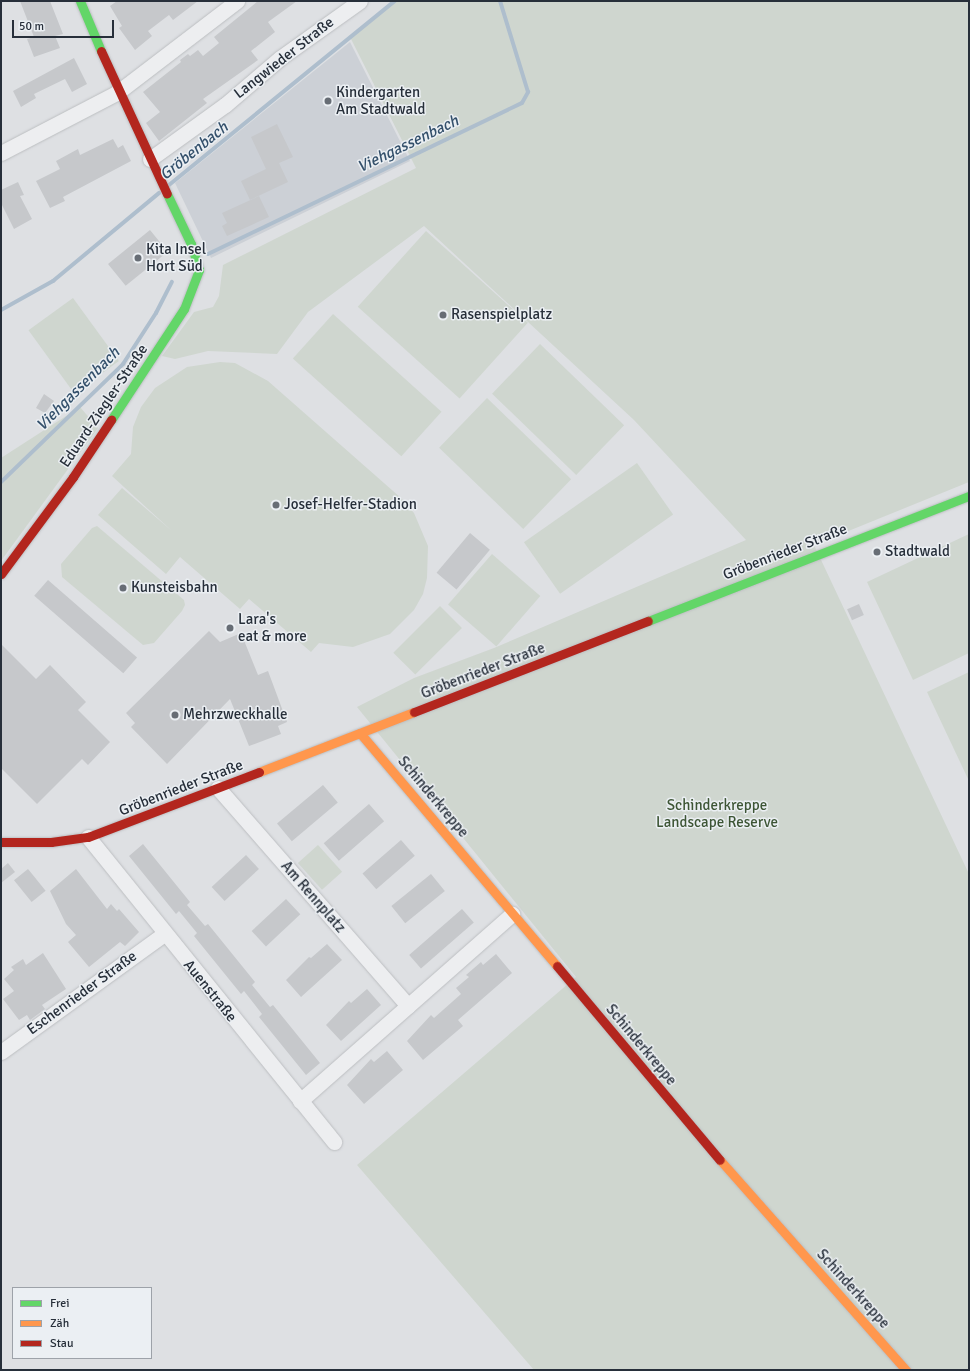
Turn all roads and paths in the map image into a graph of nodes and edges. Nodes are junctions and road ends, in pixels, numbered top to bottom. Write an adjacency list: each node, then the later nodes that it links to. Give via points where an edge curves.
1 (80, 1): 4 (street, Eduard-Ziegler-Straße)
2 (237, 1): 4 (street)
3 (360, 1): 6 (street, Langwieder Straße, via 280,58)
4 (118, 92): 5 (street); 6 (street, Eduard-Ziegler-Straße)
5 (1, 154)
6 (153, 165): 8 (street, Eduard-Ziegler-Straße, via 191,244 199,270 184,309 73,477)
7 (969, 496): 9 (street, Gröbenrieder Straße)
8 (1, 574)
9 (360, 733): 10 (street, Gröbenrieder Straße); 13 (street, Schinderkreppe)
10 (218, 788): 11 (street, Gröbenrieder Straße); 15 (street, Am Rennplatz)
11 (88, 837): 12 (street, Gröbenrieder Straße, via 51,842); 14 (street, Auenstraße)
12 (1, 842)
13 (512, 914): 15 (street); 19 (street, Schinderkreppe, via 734,1177)
14 (164, 934): 16 (street, Eschenrieder Straße); 17 (street, Auenstraße)
15 (408, 1006): 17 (street)
16 (1, 1052)
17 (300, 1101): 18 (street, Auenstraße)
18 (334, 1142)
19 (906, 1370)

